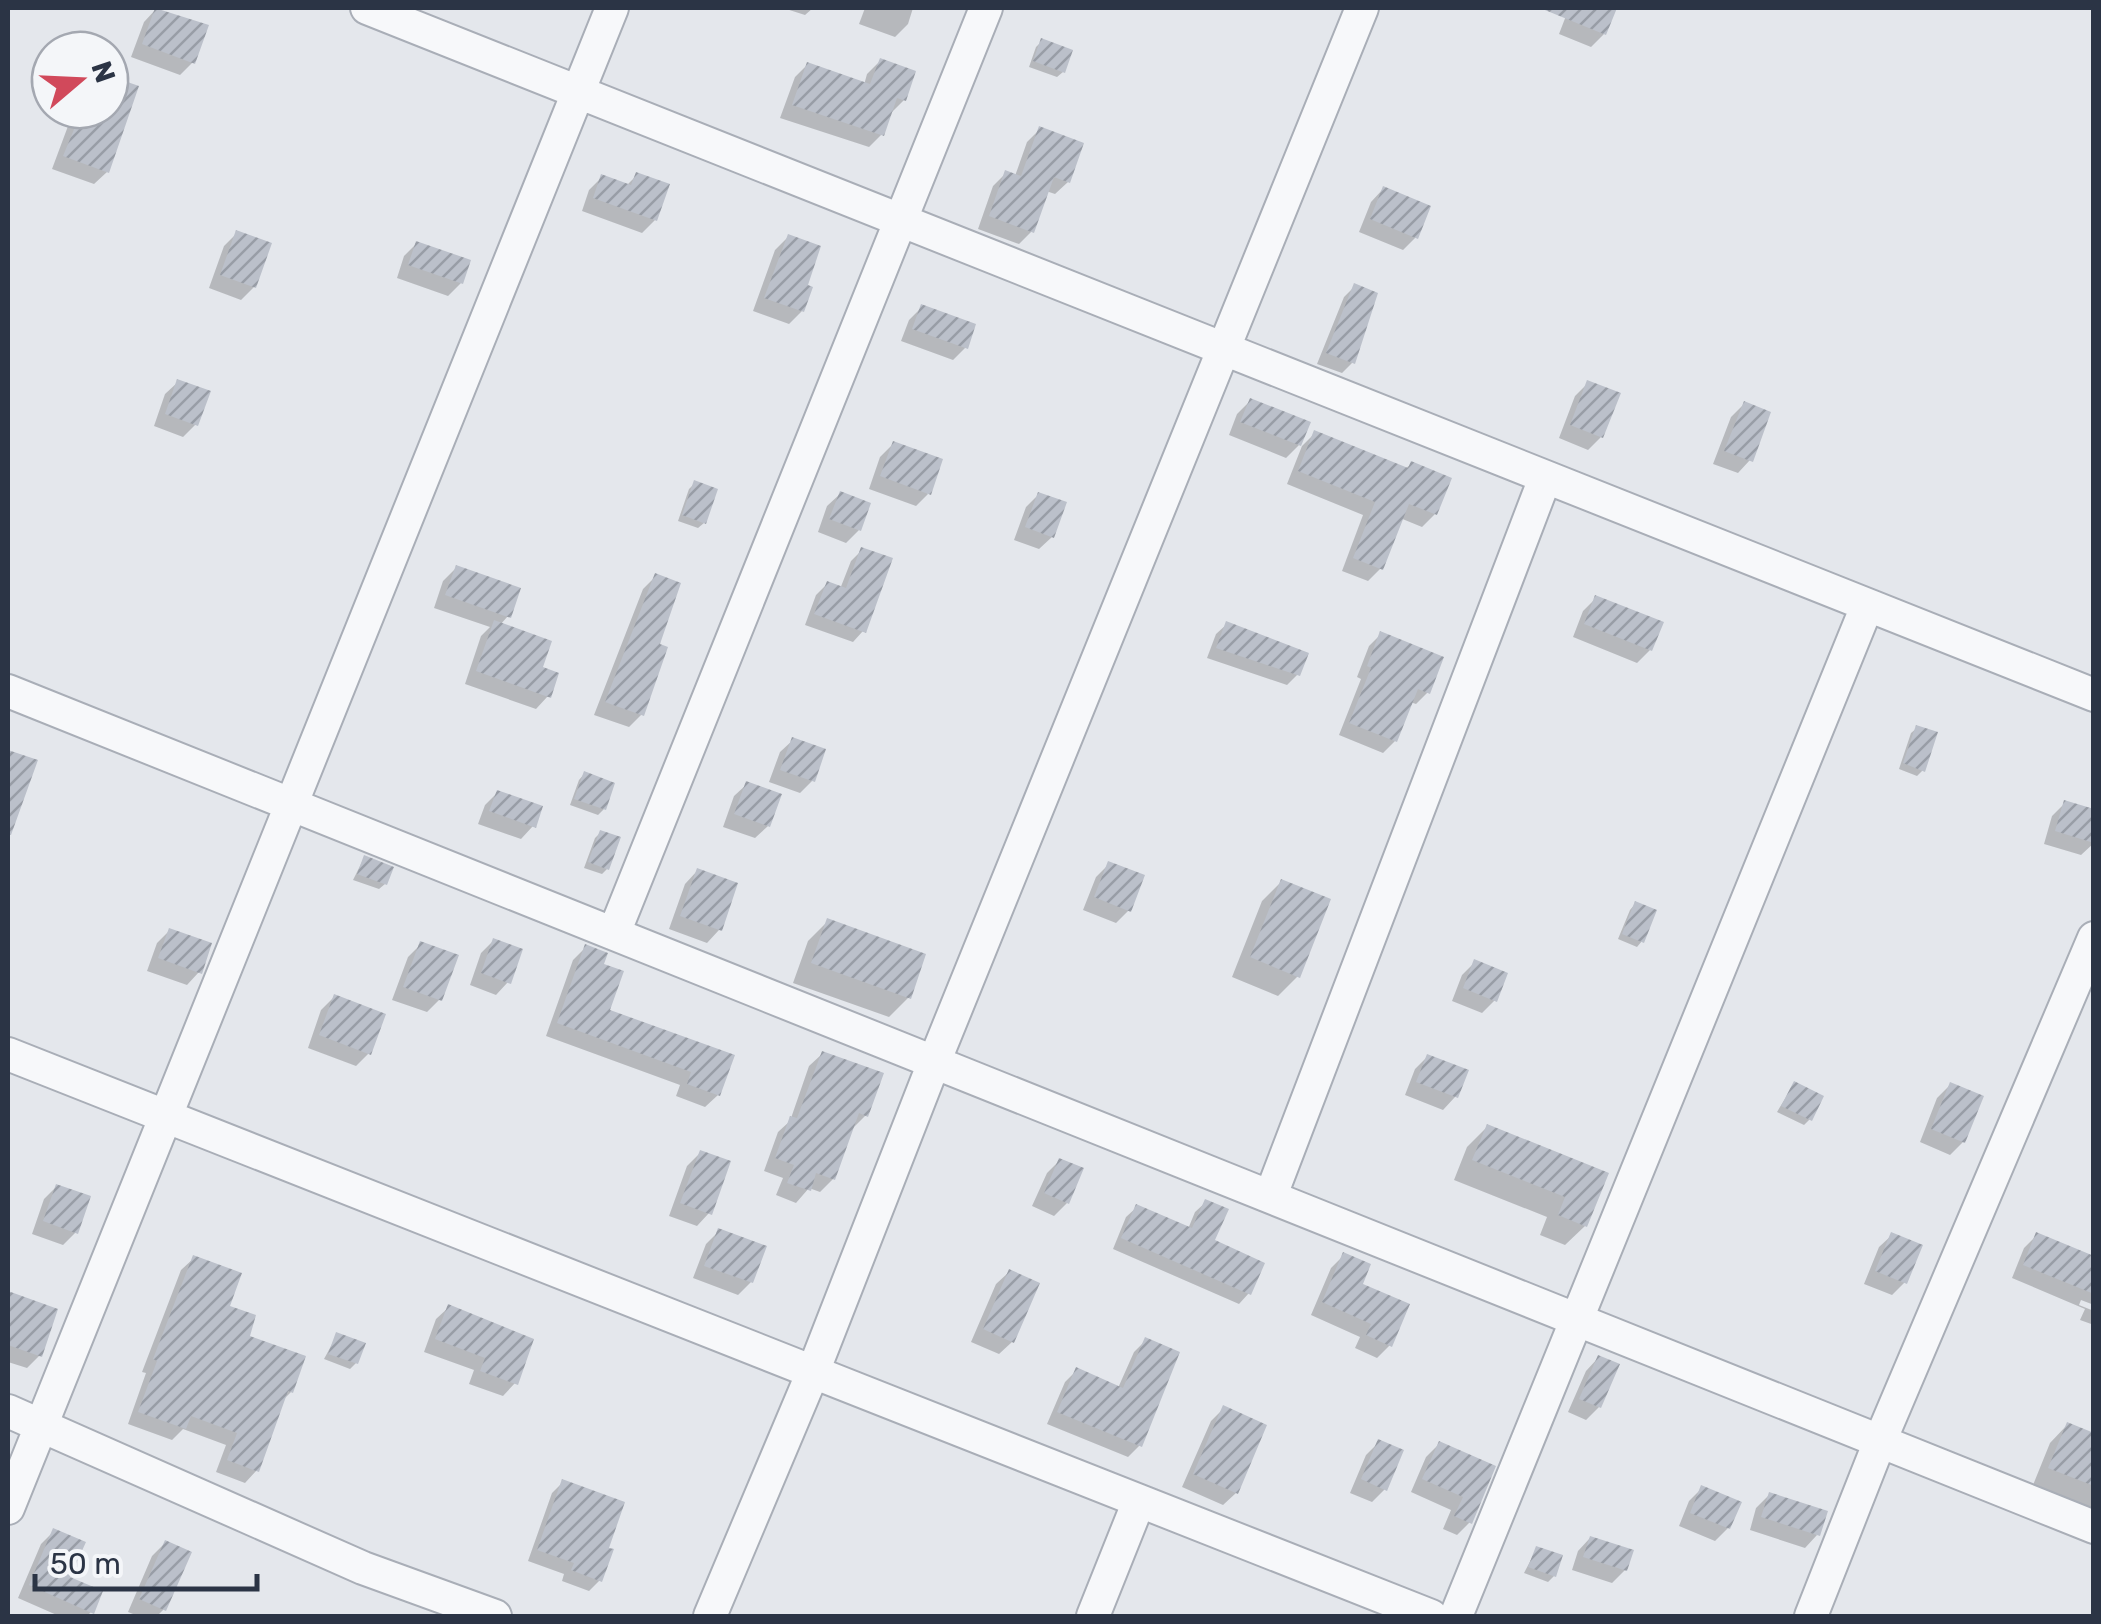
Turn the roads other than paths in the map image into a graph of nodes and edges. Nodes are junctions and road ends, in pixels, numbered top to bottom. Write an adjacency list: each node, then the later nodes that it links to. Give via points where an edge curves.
1 (367, 8): 5 (street)
2 (612, 8): 5 (street)
3 (986, 8): 6 (street)
4 (1362, 8): 7 (street)
5 (578, 92): 6 (street); 12 (street)
6 (900, 220): 7 (street); 13 (street)
7 (1223, 350): 8 (street); 16 (street)
8 (1545, 478): 9 (street); 18 (street)
9 (1867, 606): 11 (street); 19 (street)
10 (8, 691): 12 (street)
11 (2094, 695)
12 (292, 804): 13 (street); 17 (street)
13 (614, 933): 16 (street)
14 (2094, 938): 23 (street)
15 (8, 1054): 17 (street)
16 (935, 1060): 18 (street); 20 (street)
17 (166, 1116): 20 (street); 22 (street)
18 (1270, 1195): 19 (street)
19 (1577, 1318): 23 (street); 31 (street)
20 (812, 1372): 24 (street); 28 (street)
21 (8, 1411): 22 (street)
22 (41, 1424): 25 (street); 27 (street, via 363,1568)
23 (1880, 1441): 26 (street); 32 (street)
24 (1139, 1502): 29 (street); 30 (street)
25 (8, 1508)
26 (2094, 1527)
27 (495, 1616)
28 (710, 1616)
29 (1093, 1616)
30 (1431, 1616)
31 (1456, 1616)
32 (1811, 1616)

